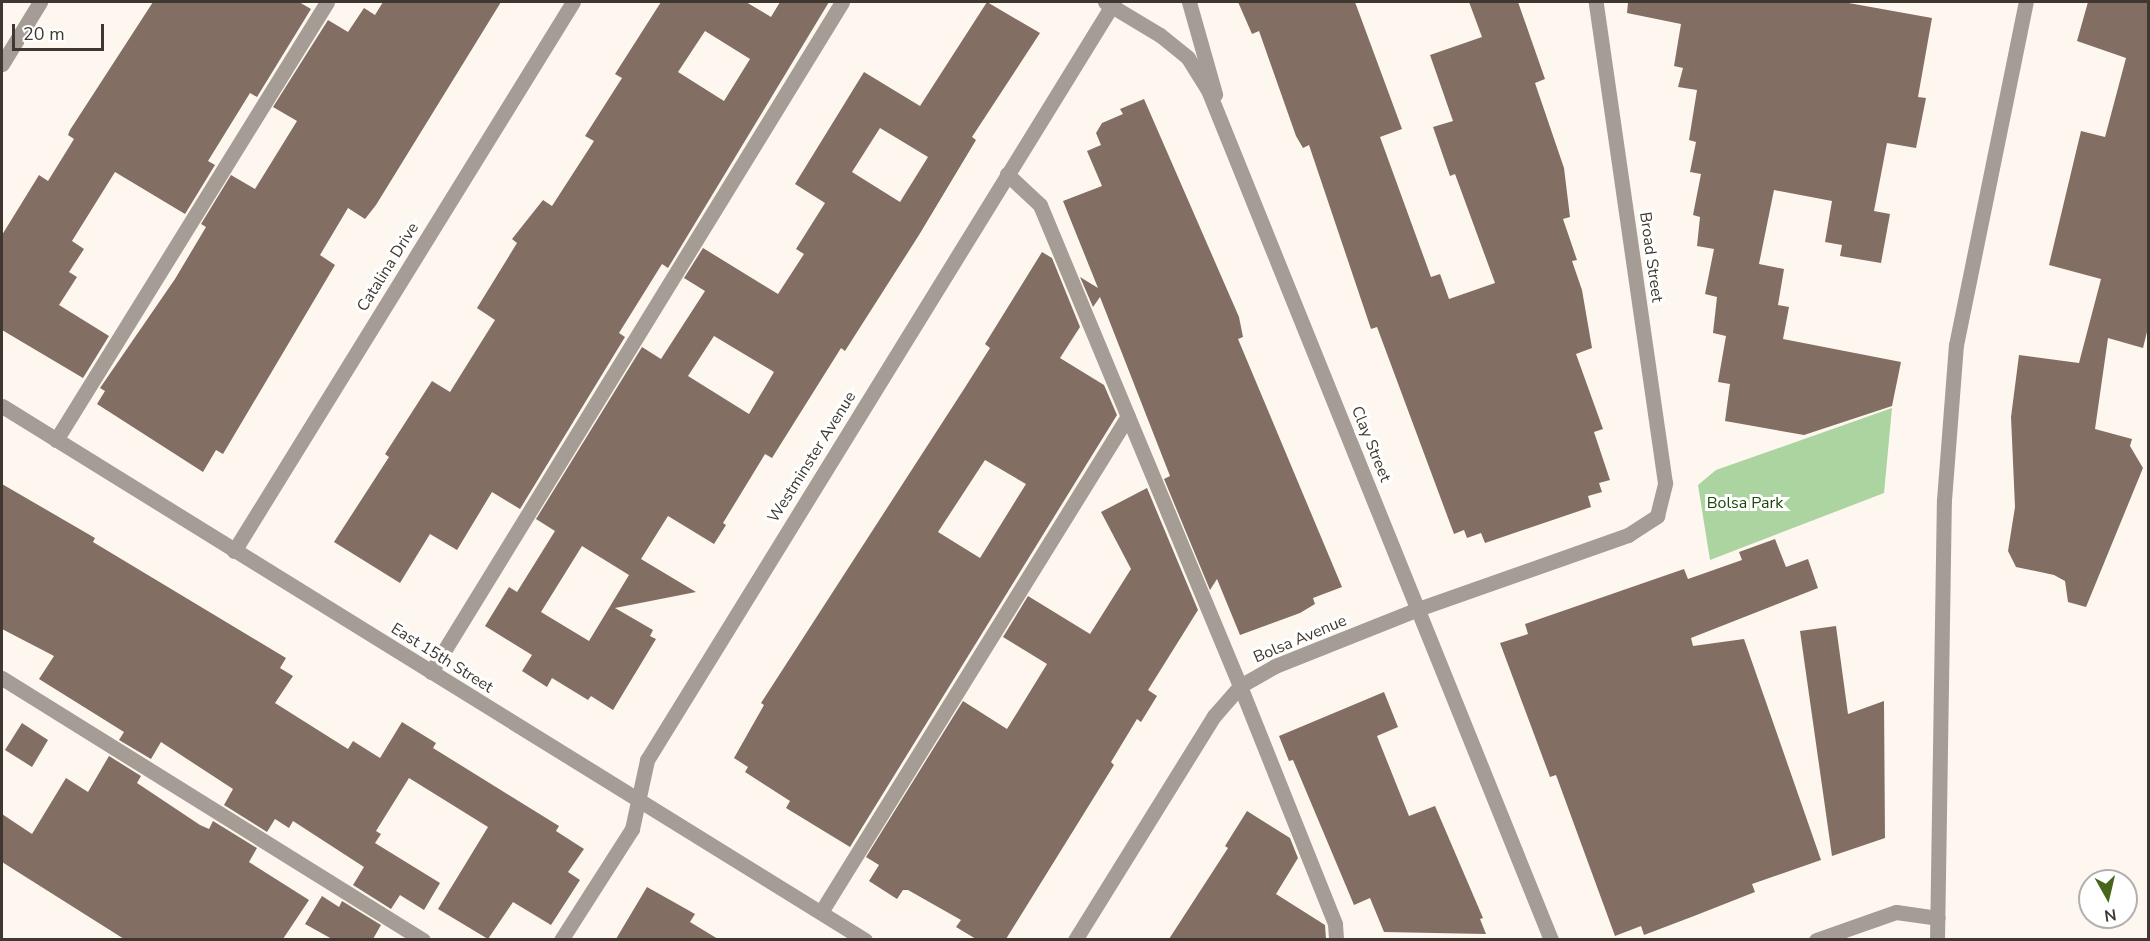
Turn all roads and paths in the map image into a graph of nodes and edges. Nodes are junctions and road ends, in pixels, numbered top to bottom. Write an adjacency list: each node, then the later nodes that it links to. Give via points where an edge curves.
1 (40, 2): 9 (street)
2 (327, 2): 14 (street)
3 (573, 2): 16 (street, Catalina Drive)
4 (842, 2): 18 (street)
5 (1189, 2): 10 (street)
6 (1596, 2): 15 (street, Broad Street, via 1665,483)
7 (2026, 2): 23 (street, via 1956,345 1944,500)
8 (1110, 3): 10 (street, Clay Street, via 1188,58); 11 (street, Westminster Avenue)
9 (2, 64)
10 (1220, 117): 17 (street, Clay Street)
11 (1007, 174): 13 (street, via 1040,205); 21 (street, Westminster Avenue, via 648,760)
12 (2, 406): 14 (street, East 15th Street)
13 (1128, 416): 20 (street); 22 (street)
14 (56, 440): 16 (street, East 15th Street)
15 (1657, 516): 17 (street, Bolsa Avenue, via 1628,535)
16 (234, 551): 18 (street, East 15th Street)
17 (1418, 609): 20 (street, Bolsa Avenue, via 1275,666); 29 (street, Clay Street)
18 (431, 672): 21 (street, East 15th Street)
19 (2, 678): 24 (street)
20 (1240, 686): 27 (street, Bolsa Avenue, via 1214,716); 28 (street, via 1335,924)
21 (639, 800): 22 (street, East 15th Street); 25 (street, Westminster Avenue, via 632,829)
22 (821, 912): 26 (street, East 15th Street)
23 (1938, 918): 30 (street, via 1896,912); 31 (street)
24 (423, 939)
25 (561, 939)
26 (865, 939)
27 (1075, 939)
28 (1336, 939)
29 (1551, 939)
30 (1816, 939)
31 (1937, 939)

